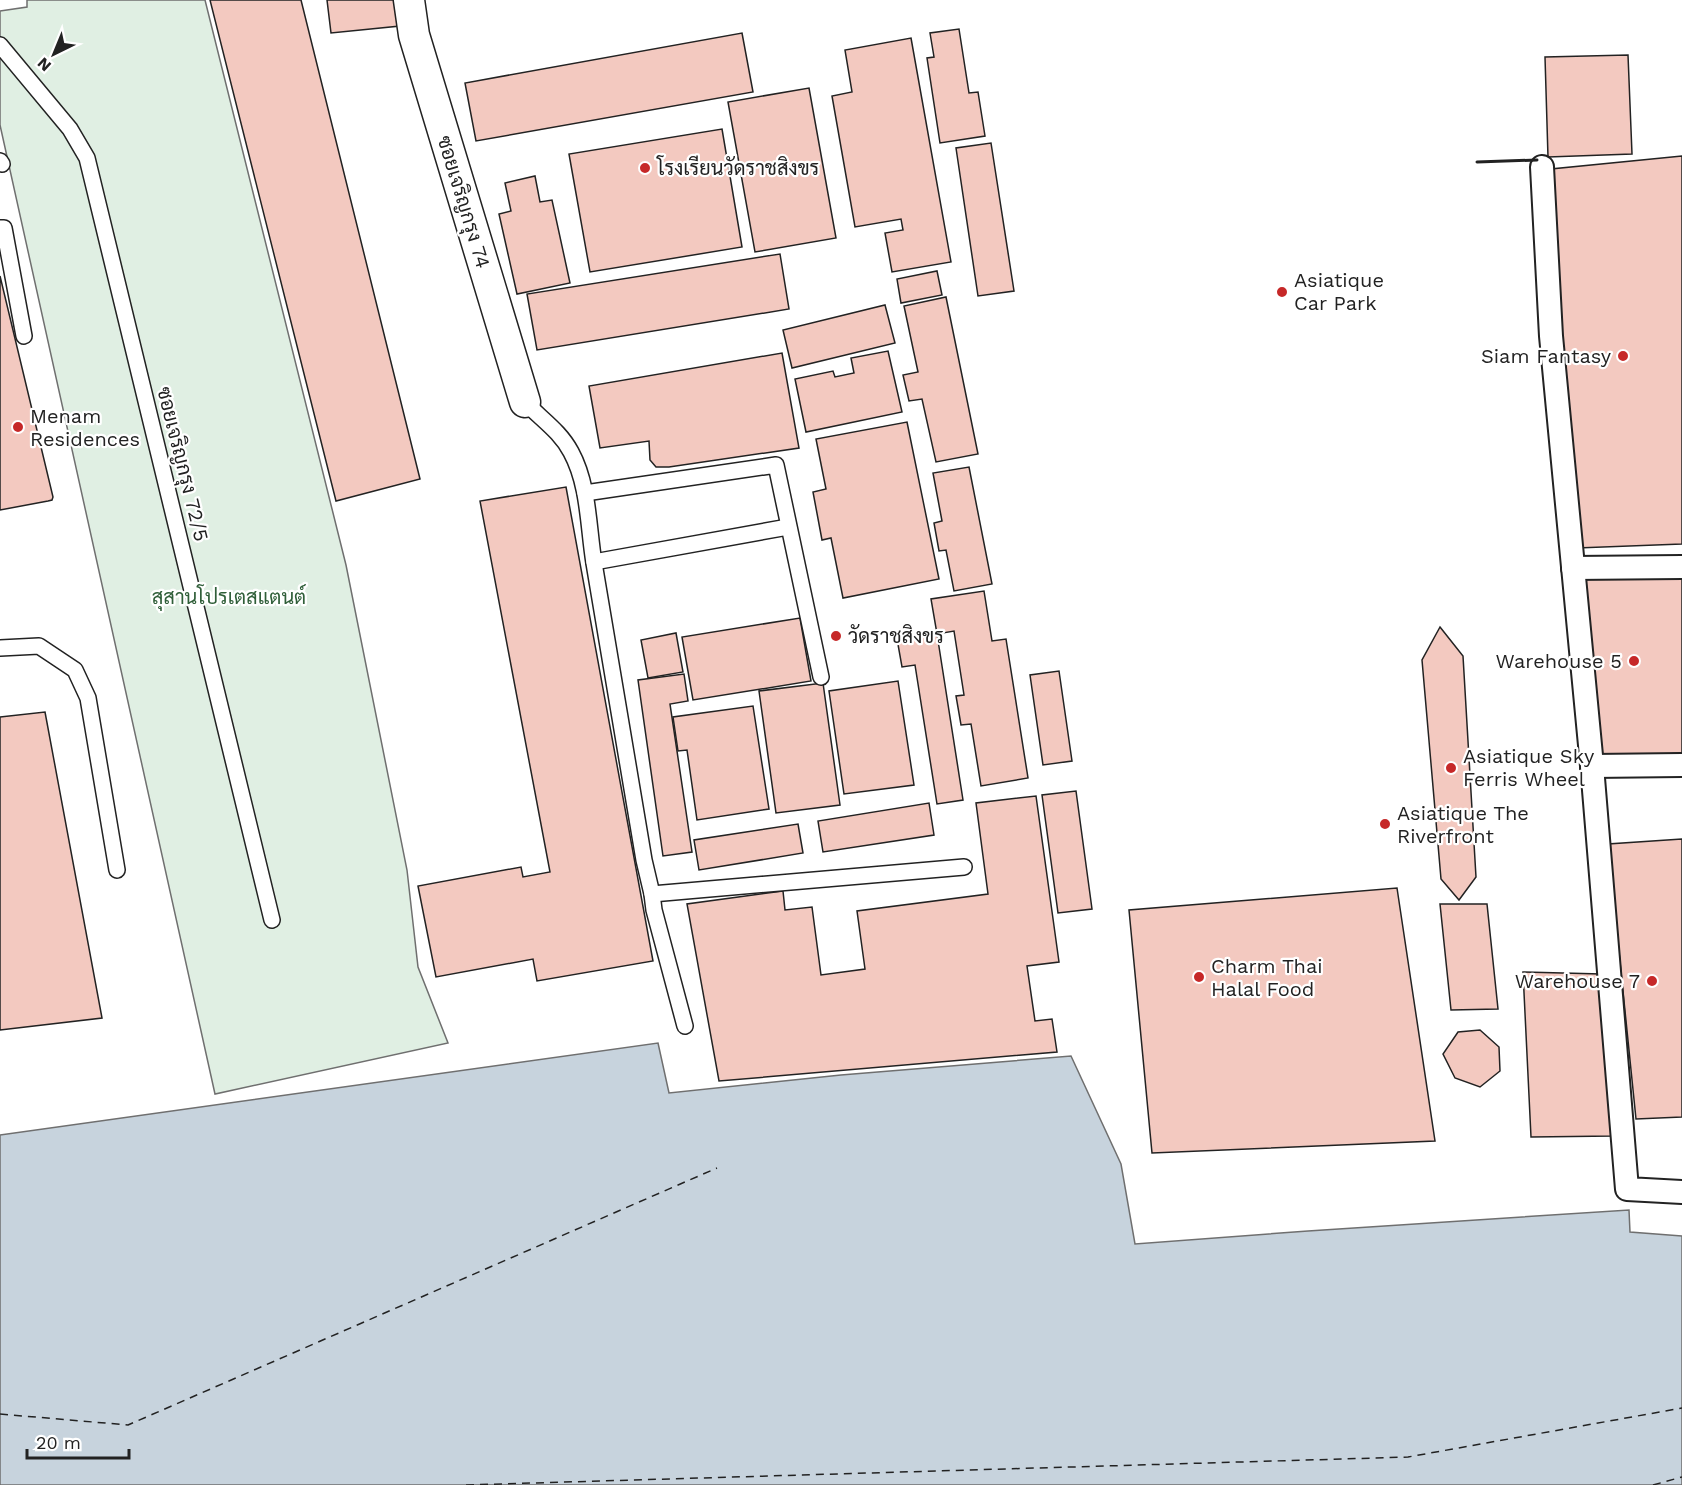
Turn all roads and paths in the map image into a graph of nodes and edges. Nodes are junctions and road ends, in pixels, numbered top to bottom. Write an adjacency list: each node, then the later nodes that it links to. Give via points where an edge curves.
1 (409, 0): 6 (street, ซอยเจริญกรุง 74, via 414,35)
2 (0, 45): 19 (lane, ซอยเจริญกรุง 72/5, via 70,129 87,158)
3 (1542, 167): 11 (street, via 1551,336)
4 (0, 228): 5 (lane, via 4,228)
5 (24, 336)
6 (525, 402): 7 (lane, via 561,434 573,454)
7 (585, 493): 8 (lane, via 776,465); 9 (lane)
8 (788, 527): 9 (lane); 13 (lane)
9 (594, 562): 18 (lane)
10 (1682, 567): 11 (street)
11 (1573, 568): 15 (street)
12 (0, 648): 17 (lane, via 39,646 75,670 88,698)
13 (820, 677)
14 (1682, 765): 15 (street)
15 (1592, 766): 21 (street, via 1627,1189)
16 (964, 867): 18 (lane)
17 (117, 870)
18 (652, 894): 20 (lane)
19 (272, 920)
20 (685, 1026)
21 (1682, 1192)

